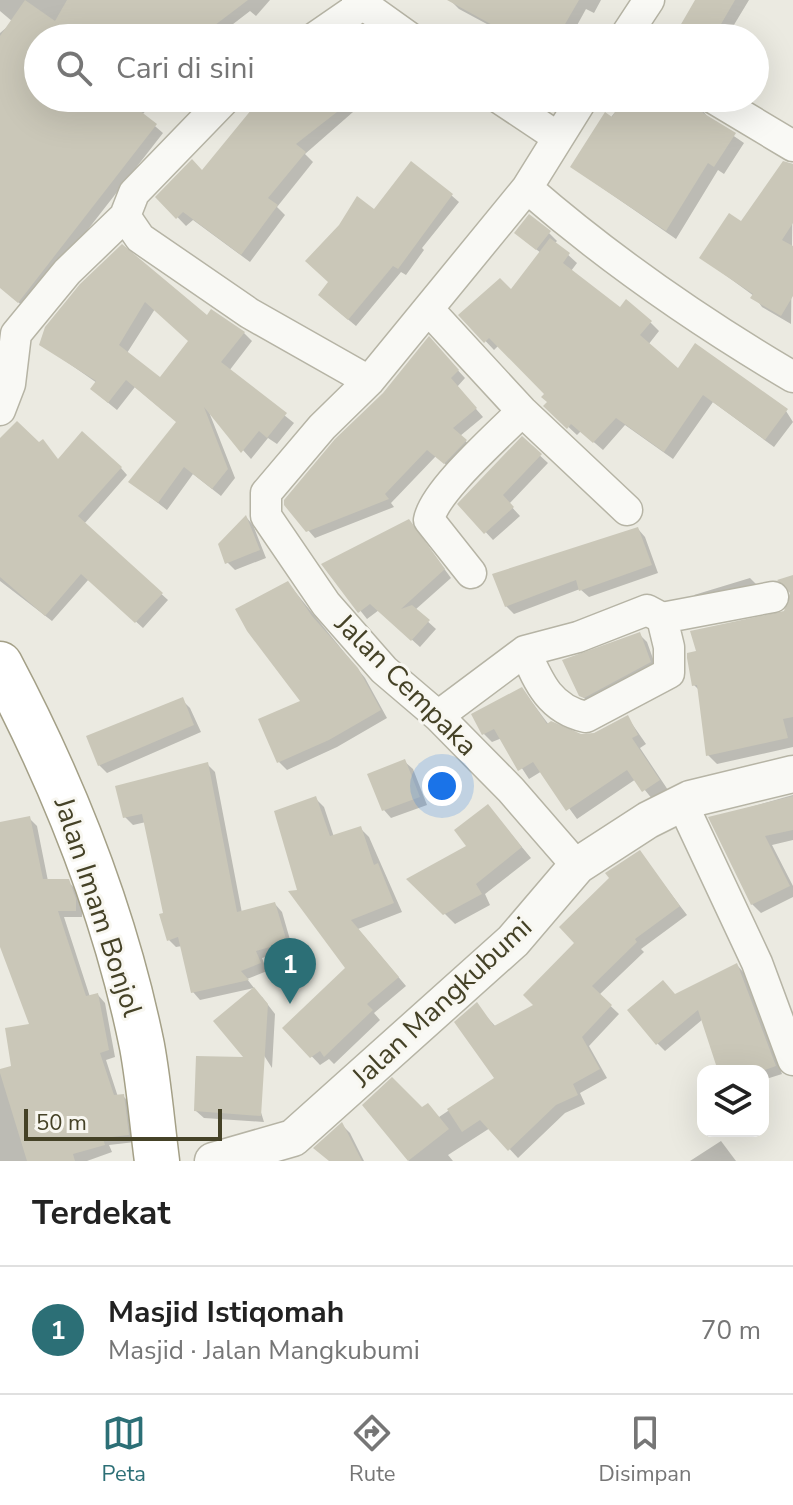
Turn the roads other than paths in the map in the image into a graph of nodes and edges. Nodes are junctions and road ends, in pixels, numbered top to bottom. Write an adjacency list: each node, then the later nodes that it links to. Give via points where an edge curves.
1 (649, 0): 5 (street)
2 (359, 3): 3 (street); 4 (street)
3 (332, 24)
4 (390, 24)
5 (633, 24)
6 (209, 112): 13 (street, via 134,193)
7 (520, 112): 10 (street)
8 (573, 112): 10 (street, Jalan Cempaka)
9 (736, 112): 11 (street)
10 (556, 136): 12 (street, Jalan Cempaka)
11 (793, 146)
12 (527, 188): 14 (street, Jalan Cempaka); 16 (street, via 587,240 694,318)
13 (125, 216): 15 (street); 17 (street, via 140,238 237,304)
14 (428, 309): 17 (street, Jalan Cempaka); 19 (street)
15 (8, 329): 18 (street, via 12,373)
16 (793, 377)
17 (369, 381): 26 (street, Jalan Cempaka, via 266,493 266,516 326,604 384,670)
18 (0, 410)
19 (522, 411): 20 (street); 21 (street, via 429,515)
20 (627, 510)
21 (471, 573)
22 (773, 597): 23 (street)
23 (662, 618): 24 (street, via 647,610); 24 (street, via 669,647 667,676 586,717 557,707)
24 (525, 651): 26 (street)
25 (0, 664): 31 (highway, Jalan Imam Bonjol, via 42,744 85,853 142,1046)
26 (438, 716): 29 (street, Jalan Cempaka)
27 (793, 774): 28 (street, Jalan Mangkubumi)
28 (682, 803): 29 (street, Jalan Mangkubumi); 30 (street, via 757,963)
29 (577, 866): 32 (street, Jalan Mangkubumi, via 513,941 293,1138)
30 (793, 1060)
31 (157, 1161)
32 (213, 1161)

